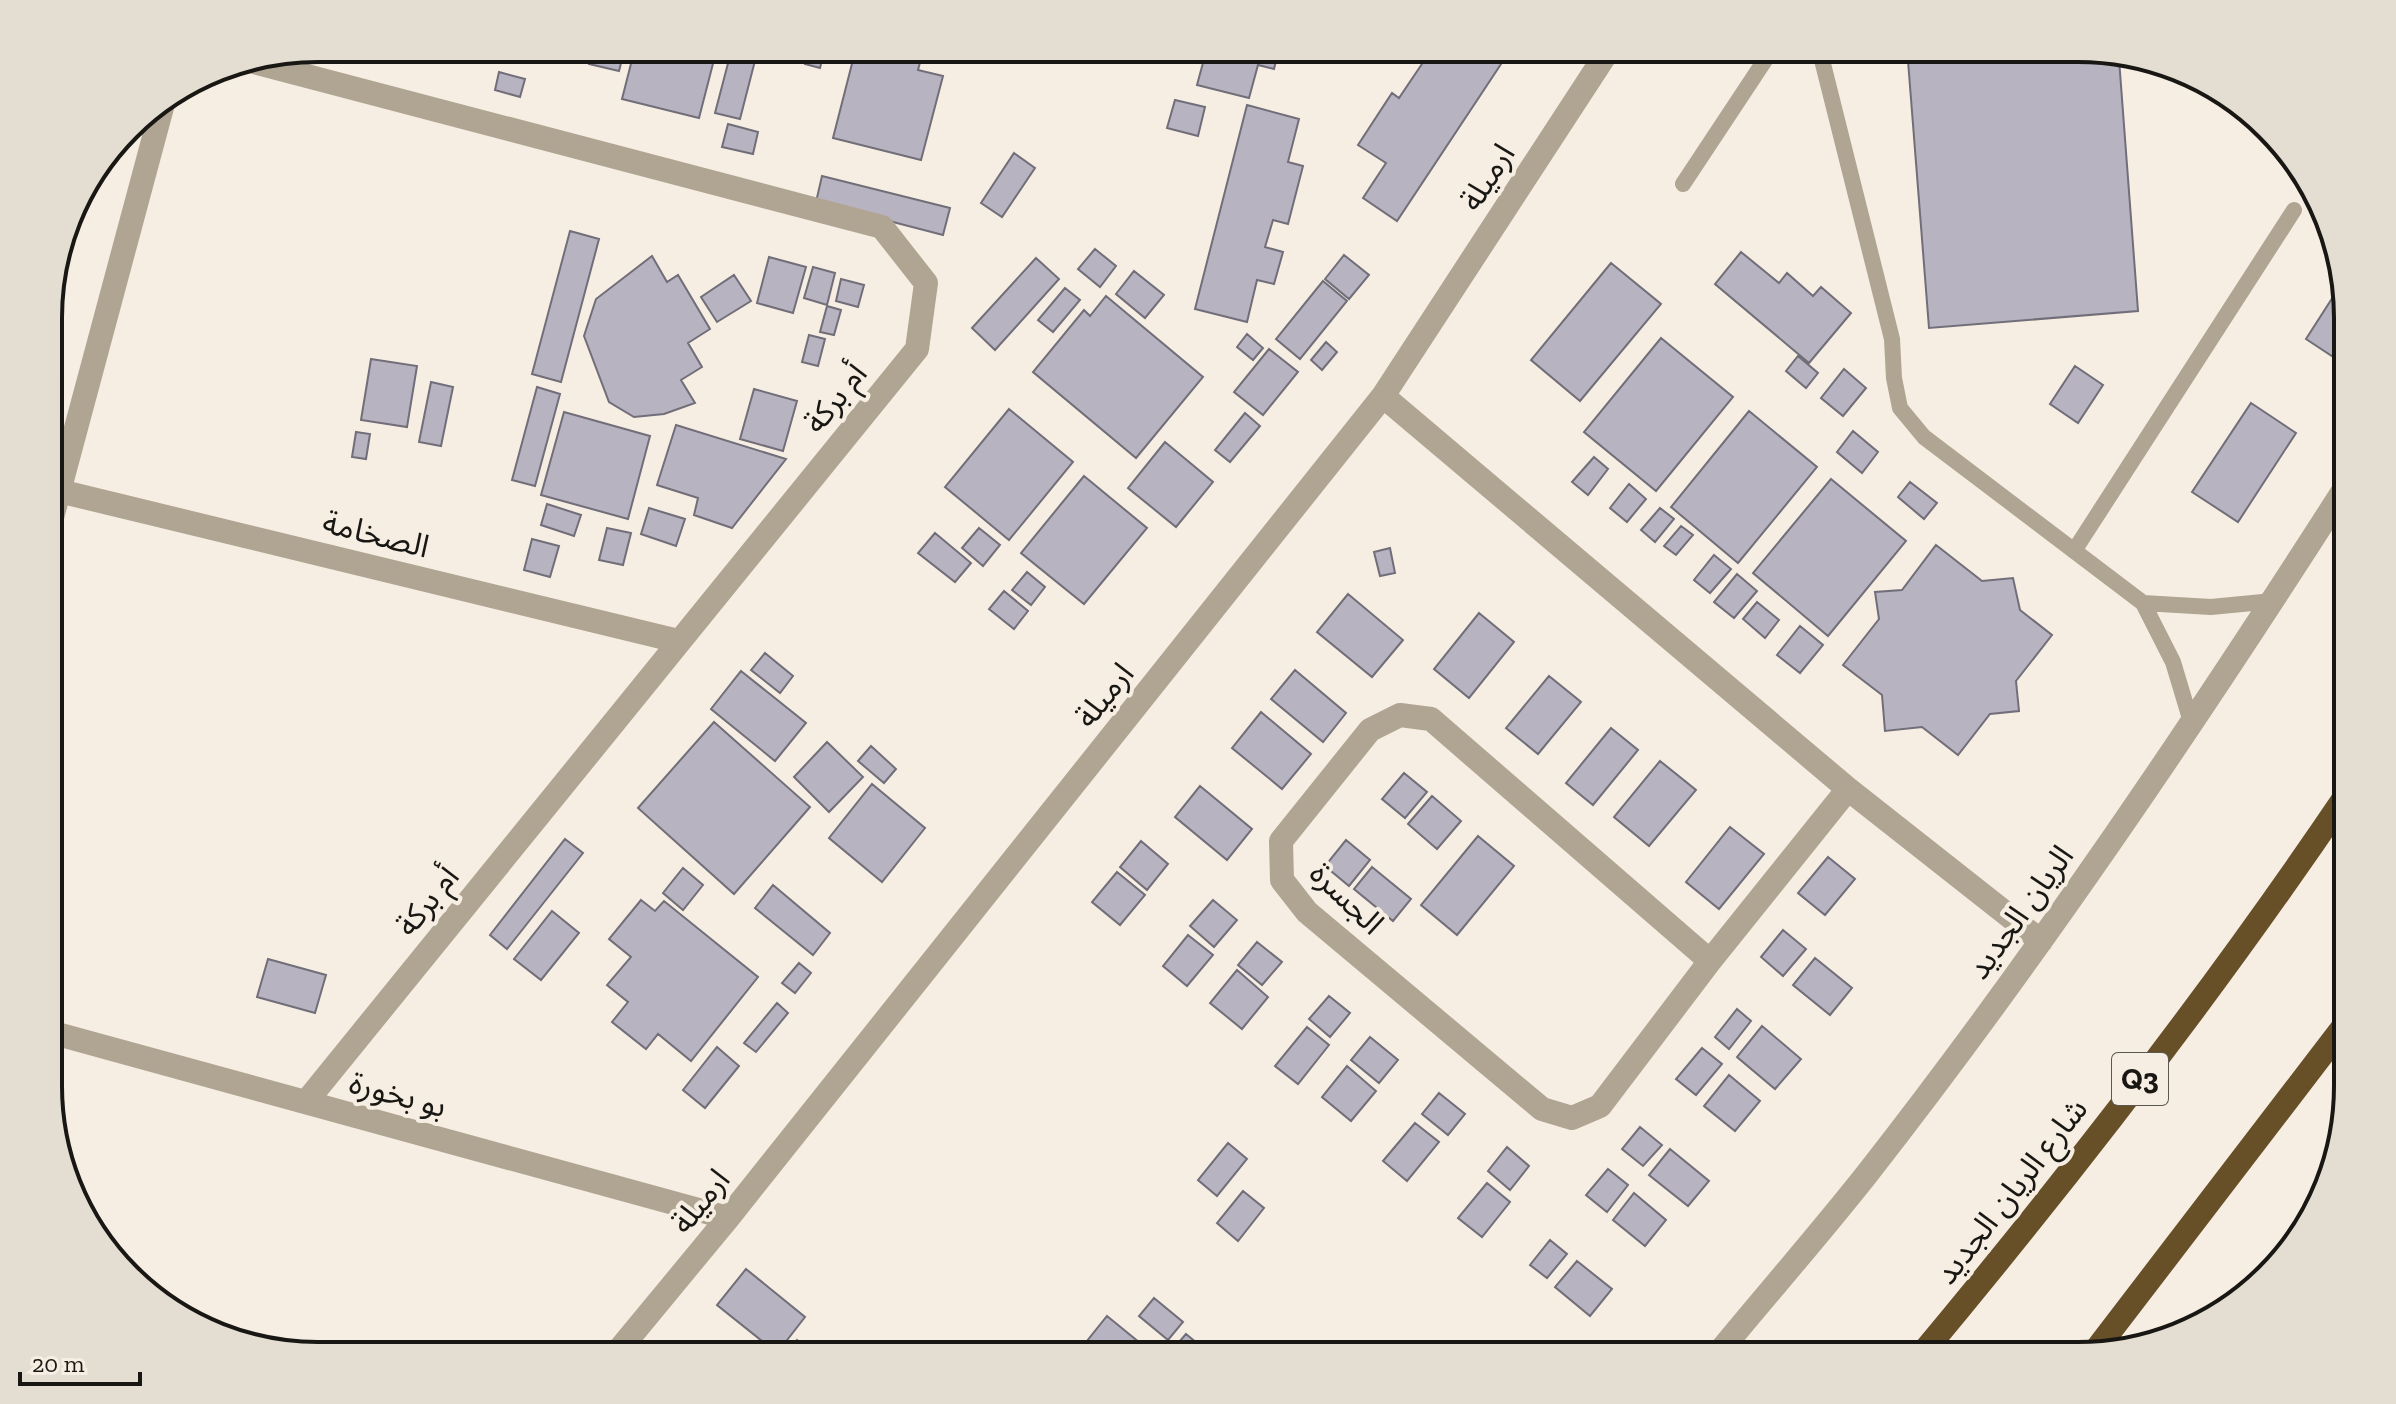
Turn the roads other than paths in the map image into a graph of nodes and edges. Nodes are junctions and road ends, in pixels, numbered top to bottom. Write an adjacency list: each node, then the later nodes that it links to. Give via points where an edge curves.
1 (1601, 62): 8 (street, ارميلة)
2 (1764, 62): 6 (lane)
3 (1823, 62): 12 (lane, via 1892,339 1900,408 1924,437)
4 (272, 67): 15 (street, أم بركة, via 882,227 926,283 917,349)
5 (159, 118): 9 (street)
6 (1683, 184)
7 (2294, 210): 12 (lane)
8 (1383, 396): 17 (street); 24 (street, ارميلة)
9 (62, 480)
10 (62, 492): 15 (street, الصخامة)
11 (2333, 507): 13 (street, الريان الجديد)
12 (2074, 551): 14 (lane)
13 (2273, 601): 14 (lane, via 2211,607); 16 (street, الريان الجديد)
14 (2143, 603): 16 (lane, via 2173,662)
15 (678, 641): 23 (street, أم بركة)
16 (2191, 722): 19 (street, الريان الجديد)
17 (1848, 789): 19 (street); 20 (street, الجسرة)
18 (2333, 815): 27 (highway, شارع الريان الجديد / Q3, via 2144,1073)
19 (2041, 941): 26 (street, الريان الجديد, via 1866,1174)
20 (1710, 961): 20 (street, الجسرة, via 1600,1106 1572,1118 1557,1114 1542,1109 1307,912 1282,880 1281,841 1370,730 1400,715 1431,719)
21 (62, 1035): 23 (street, بو بخورة)
22 (2333, 1040): 25 (highway)
23 (306, 1102): 24 (street, بو بخورة)
24 (728, 1218): 28 (street, ارميلة)
25 (2104, 1340)
26 (1728, 1341)
27 (1933, 1341)
28 (626, 1342)

